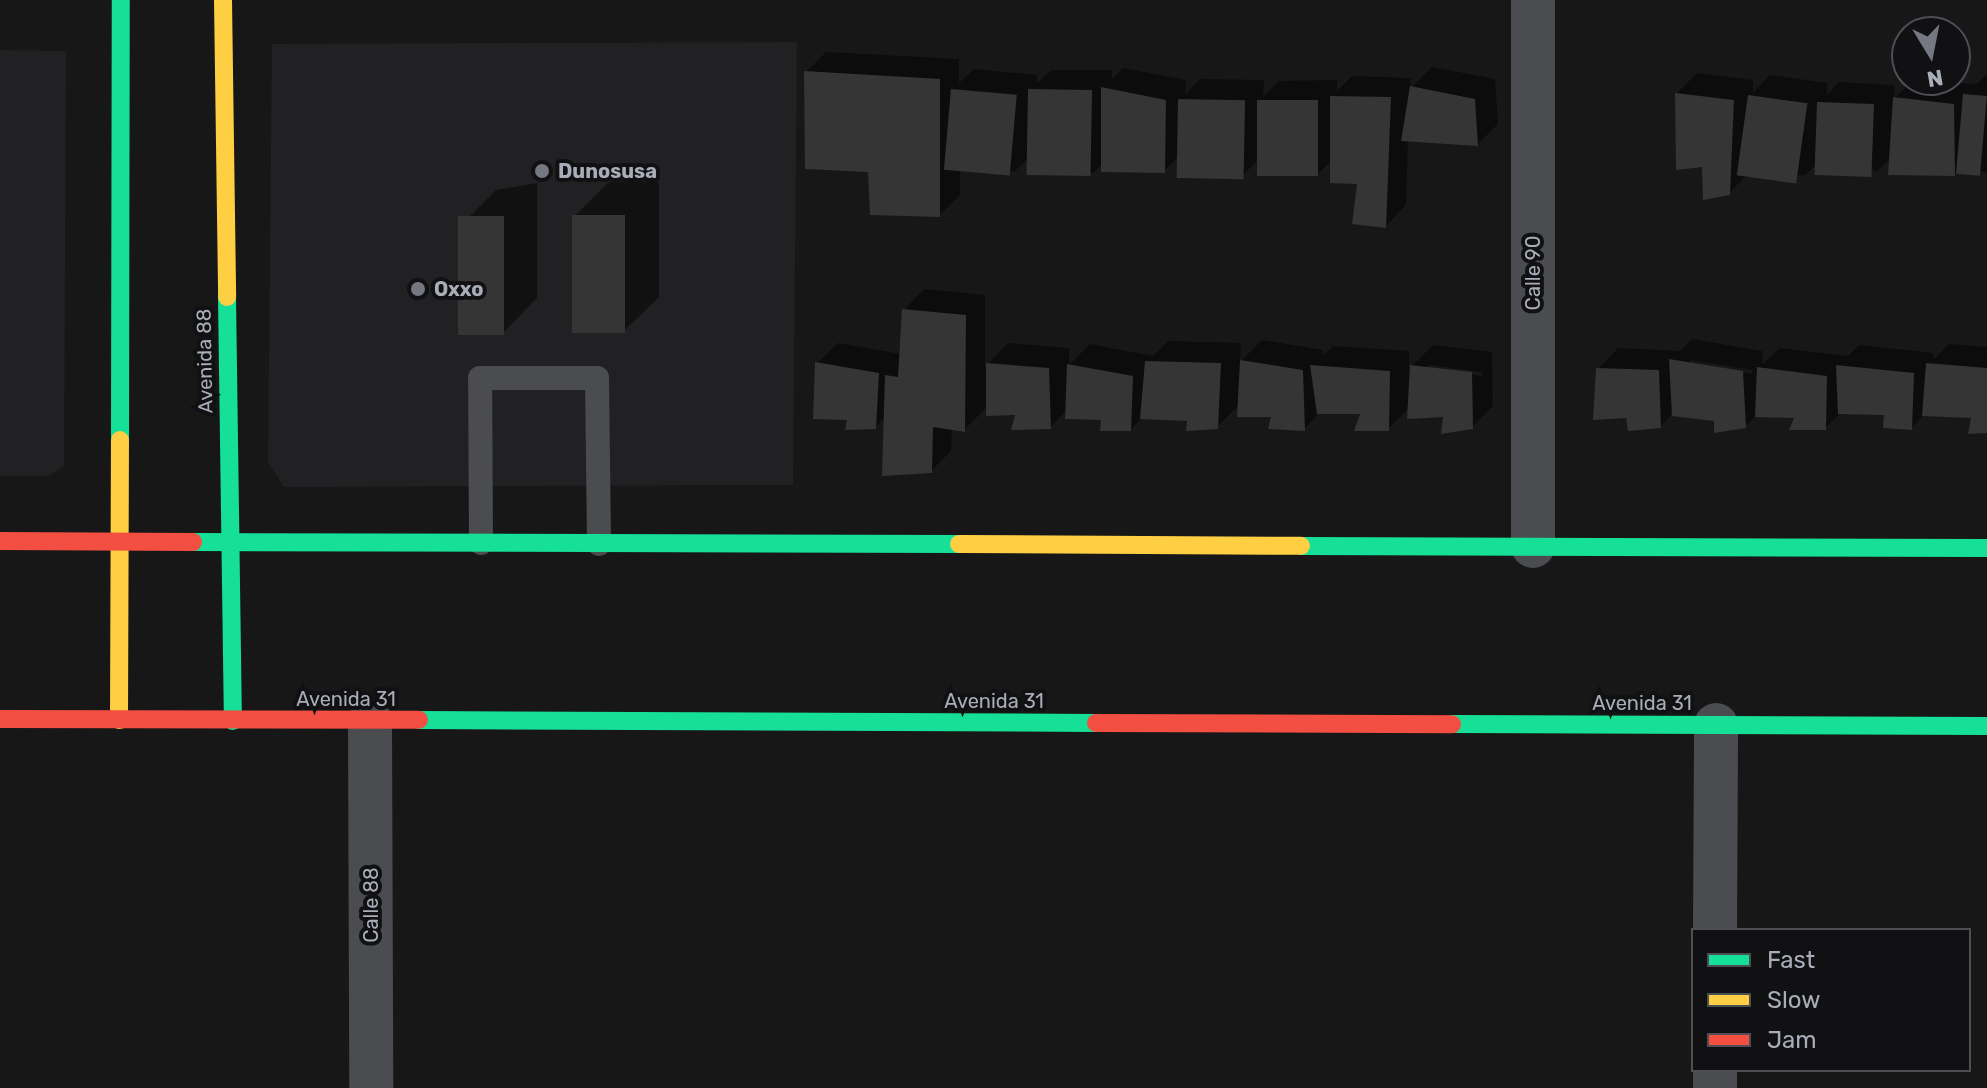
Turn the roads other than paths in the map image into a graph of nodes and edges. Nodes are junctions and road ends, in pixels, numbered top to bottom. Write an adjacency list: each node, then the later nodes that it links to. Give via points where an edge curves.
1 (121, 0): 5 (main road)
2 (223, 0): 6 (main road, Avenida 88)
3 (1533, 0): 9 (street, Calle 90)
4 (0, 541): 5 (main road)
5 (119, 542): 6 (main road); 12 (main road)
6 (229, 542): 7 (main road); 13 (main road, Avenida 88)
7 (481, 543): 8 (main road); 8 (lane, via 480,378 597,378)
8 (599, 544): 9 (main road)
9 (1533, 546): 10 (main road)
10 (1987, 548)
11 (0, 719): 12 (main road, Avenida 31)
12 (119, 720): 13 (main road, Avenida 31)
13 (233, 721): 14 (main road, Avenida 31)
14 (370, 721): 15 (main road, Avenida 31); 18 (street, Calle 88)
15 (1716, 725): 16 (main road, Avenida 31); 17 (street)
16 (1987, 726)
17 (1715, 928)
18 (371, 1088)

